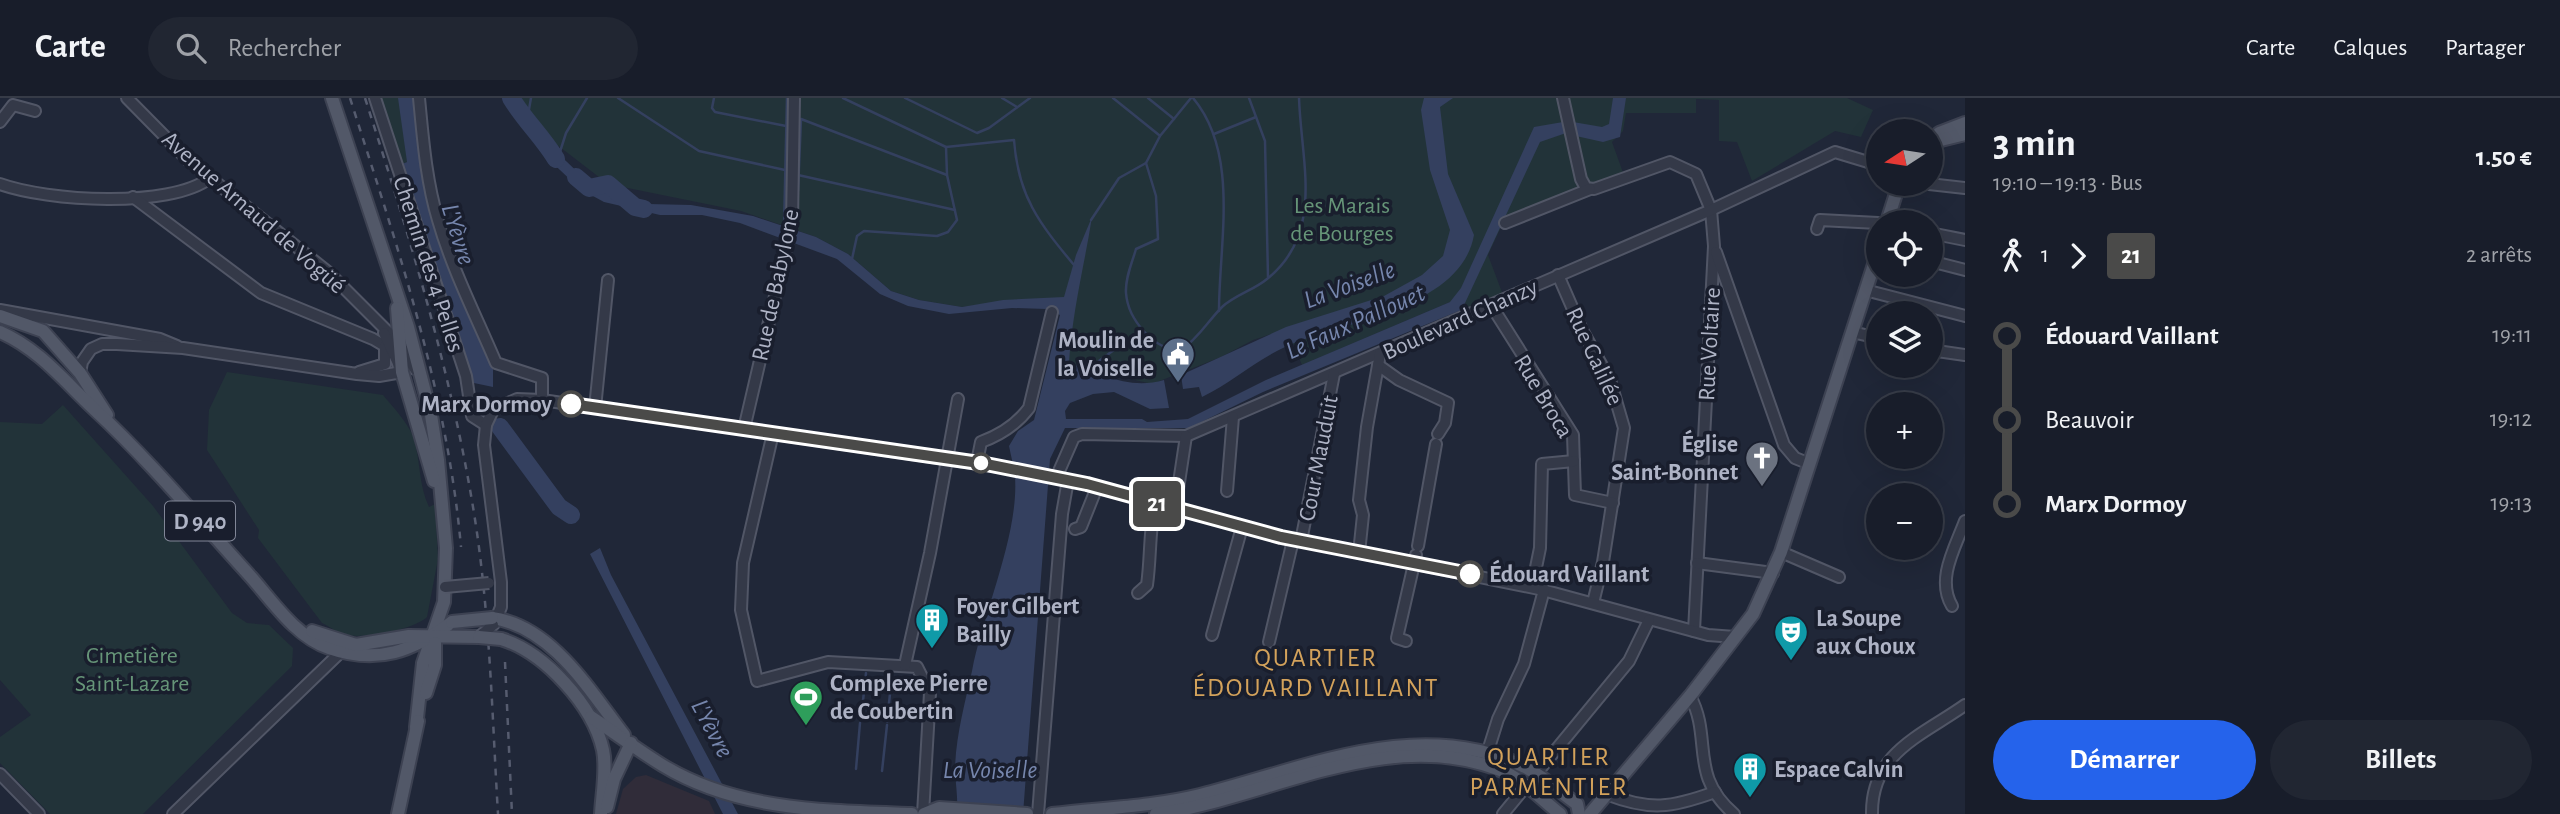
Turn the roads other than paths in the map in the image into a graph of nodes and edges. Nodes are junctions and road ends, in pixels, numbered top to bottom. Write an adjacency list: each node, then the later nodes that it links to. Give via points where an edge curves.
1 (127, 98): 14 (street, Avenue Arnaud de Vogüé)
2 (332, 98): 33 (main road)
3 (375, 98): 57 (street, Chemin des 4 Pelles, via 466,376 472,416)
4 (419, 98): 54 (street, via 426,165 452,258 496,363 542,378)
5 (794, 98): 59 (street, Rue de Babylone, via 792,223)
6 (1563, 98): 18 (street, via 1581,179)
7 (35, 111): 8 (street, via 13,105)
8 (0, 122)
9 (1965, 123): 10 (main road)
10 (1943, 132)
11 (1965, 134): 12 (main road)
12 (1943, 140)
13 (1866, 160): 20 (street, Boulevard Chanzy, via 1835,152)
14 (210, 178): 19 (street, via 166,196); 44 (street, Avenue Arnaud de Vogüé, via 327,272 381,327)
15 (0, 184): 19 (street, via 49,198)
16 (1943, 186): 17 (street)
17 (1965, 188)
18 (1590, 189): 20 (street, Rue Voltaire, via 1670,162 1696,174); 22 (street, Rue Voltaire)
19 (132, 197): 44 (street, via 261,293)
20 (1711, 210): 26 (street, Rue Voltaire); 29 (street, Boulevard Chanzy)
21 (1866, 222): 23 (street, via 1819,219)
22 (1505, 223)
23 (1817, 229)
24 (1943, 236): 25 (street)
25 (1965, 240)
26 (1714, 246): 66 (street, via 1784,445); 82 (street, Rue Voltaire)
27 (1943, 264): 28 (street)
28 (1965, 270)
29 (1558, 275): 34 (street, Boulevard Chanzy); 71 (street, Rue Galilée, via 1610,380 1622,416 1624,441)
30 (607, 279): 55 (street)
31 (1867, 287): 32 (main road)
32 (1866, 290): 38 (street); 41 (main road)
33 (397, 297): 44 (main road); 63 (main road, via 420,369)
34 (1491, 305): 48 (street, Boulevard Chanzy); 64 (street, Rue Broca, via 1573,435)
35 (0, 310): 40 (street)
36 (1052, 312): 65 (street, via 1029,408 1020,419 981,442)
37 (0, 316): 51 (main road, D 940, via 43,331)
38 (1965, 316)
39 (0, 332): 58 (main road, D 940, via 24,345)
40 (119, 332): 43 (street); 45 (street)
41 (1852, 332): 42 (street); 66 (main road)
42 (1866, 335)
43 (117, 344): 45 (street); 51 (street, via 91,349)
44 (392, 346): 49 (street); 50 (main road); 63 (street, Avenue Arnaud de Vogüé, via 415,367)
45 (183, 348): 49 (street, via 357,374)
46 (1943, 352): 47 (street)
47 (1965, 355)
48 (1379, 359): 52 (street, Boulevard Chanzy); 80 (street, via 1359,500 1363,515); 81 (street, via 1399,380 1448,403)
49 (385, 369): 50 (street)
50 (402, 372): 74 (main road)
51 (80, 373): 58 (main road, D 940)
52 (1334, 374): 56 (street, Boulevard Chanzy); 78 (street, Cour Mauduit)
53 (958, 399): 62 (street)
54 (542, 400): 55 (street); 57 (street, via 517,400 493,410)
55 (594, 408): 59 (street)
56 (1233, 417): 61 (street, Boulevard Chanzy); 70 (street)
57 (485, 425): 85 (street)
58 (115, 427): 92 (main road, D 940)
59 (744, 429): 60 (street)
60 (772, 433): 62 (street); 104 (street, via 743,563 741,610 757,681 828,662)
61 (1186, 436): 67 (street, Boulevard Chanzy, via 1082,434 1074,437); 73 (street)
62 (946, 458): 65 (street); 104 (street)
63 (438, 460): 74 (main road)
64 (1574, 461): 71 (street, Rue Broca, via 1575,495); 87 (street, via 1542,464 1540,548)
65 (977, 463): 67 (street)
66 (1810, 464): 79 (main road)
67 (1053, 478): 68 (street)
68 (1068, 480): 69 (street); 123 (street)
69 (1097, 486): 72 (street); 77 (street, via 1081,527)
70 (1227, 491)
71 (1613, 503): 90 (street, Rue Galilée)
72 (1155, 504): 73 (street); 89 (street, via 1147,585)
73 (1175, 509): 76 (street)
74 (444, 510): 86 (main road)
75 (1965, 521): 91 (street, via 1947,568 1946,595)
76 (1242, 527): 78 (street); 97 (street)
77 (1075, 529)
78 (1297, 540): 80 (street); 101 (street, Cour Mauduit)
79 (1781, 552): 83 (main road); 84 (street)
80 (1359, 553): 81 (street)
81 (1416, 555): 87 (street); 100 (street, via 1397,638)
82 (1697, 563): 83 (street); 95 (street, Rue Voltaire)
83 (1773, 573): 99 (main road, via 1753,614)
84 (1839, 577)
85 (501, 582): 86 (street, bridge); 94 (street)
86 (445, 587): 96 (main road)
87 (1532, 587): 88 (street)
88 (1544, 590): 90 (street); 110 (street, via 1529,652)
89 (1138, 593)
90 (1592, 603): 93 (street)
91 (1952, 606)
92 (285, 616): 102 (main road, D 940, via 322,636); 103 (main road, D 940, via 320,644)
93 (1649, 620): 95 (street); 111 (street, via 1629,661)
94 (494, 621): 96 (main road, bridge, via 452,622); 98 (street, bridge); 108 (main road, via 520,626 557,652)
95 (1694, 631): 99 (street)
96 (435, 635): 98 (main road); 102 (main road, D 940); 103 (main road, D 940, via 401,651 360,655); 119 (main road, via 435,664)
97 (1212, 635)
98 (479, 637): 107 (main road, bridge, via 501,639 534,656 553,670)
99 (1735, 637): 105 (main road)
100 (1406, 641)
101 (1269, 642)
102 (356, 645): 103 (street)
103 (340, 651): 118 (street)
104 (905, 665): 122 (street, via 918,667 930,693)
105 (1690, 696): 114 (street, via 1697,709 1701,756); 115 (main road)
106 (1961, 707): 131 (street, via 1912,739 1884,767 1876,782)
107 (591, 717): 108 (main road); 109 (main road)
108 (631, 743): 109 (main road); 120 (main road); 121 (main road, via 702,784 757,802)
109 (604, 753): 120 (main road)
110 (1486, 754): 111 (main road); 124 (main road, via 1428,746 1381,747 1182,799)
111 (1535, 773): 113 (street); 128 (main road, via 1577,804)
112 (0, 774): 117 (street)
113 (1525, 785): 125 (main road, via 1485,765 1426,757 1382,759); 126 (street); 127 (main road)
114 (1715, 792): 115 (street, via 1670,807 1629,803); 130 (street)
115 (1606, 794): 129 (main road)
116 (1024, 813): 122 (main road, via 939,808)
117 (38, 814)
118 (173, 814)
119 (398, 814)
120 (603, 814)
121 (912, 814)
122 (924, 814)
123 (1038, 814)
124 (1052, 814)
125 (1156, 814)
126 (1503, 814)
127 (1560, 814)
128 (1578, 814)
129 (1590, 814)
130 (1734, 814)
131 (1872, 814)

